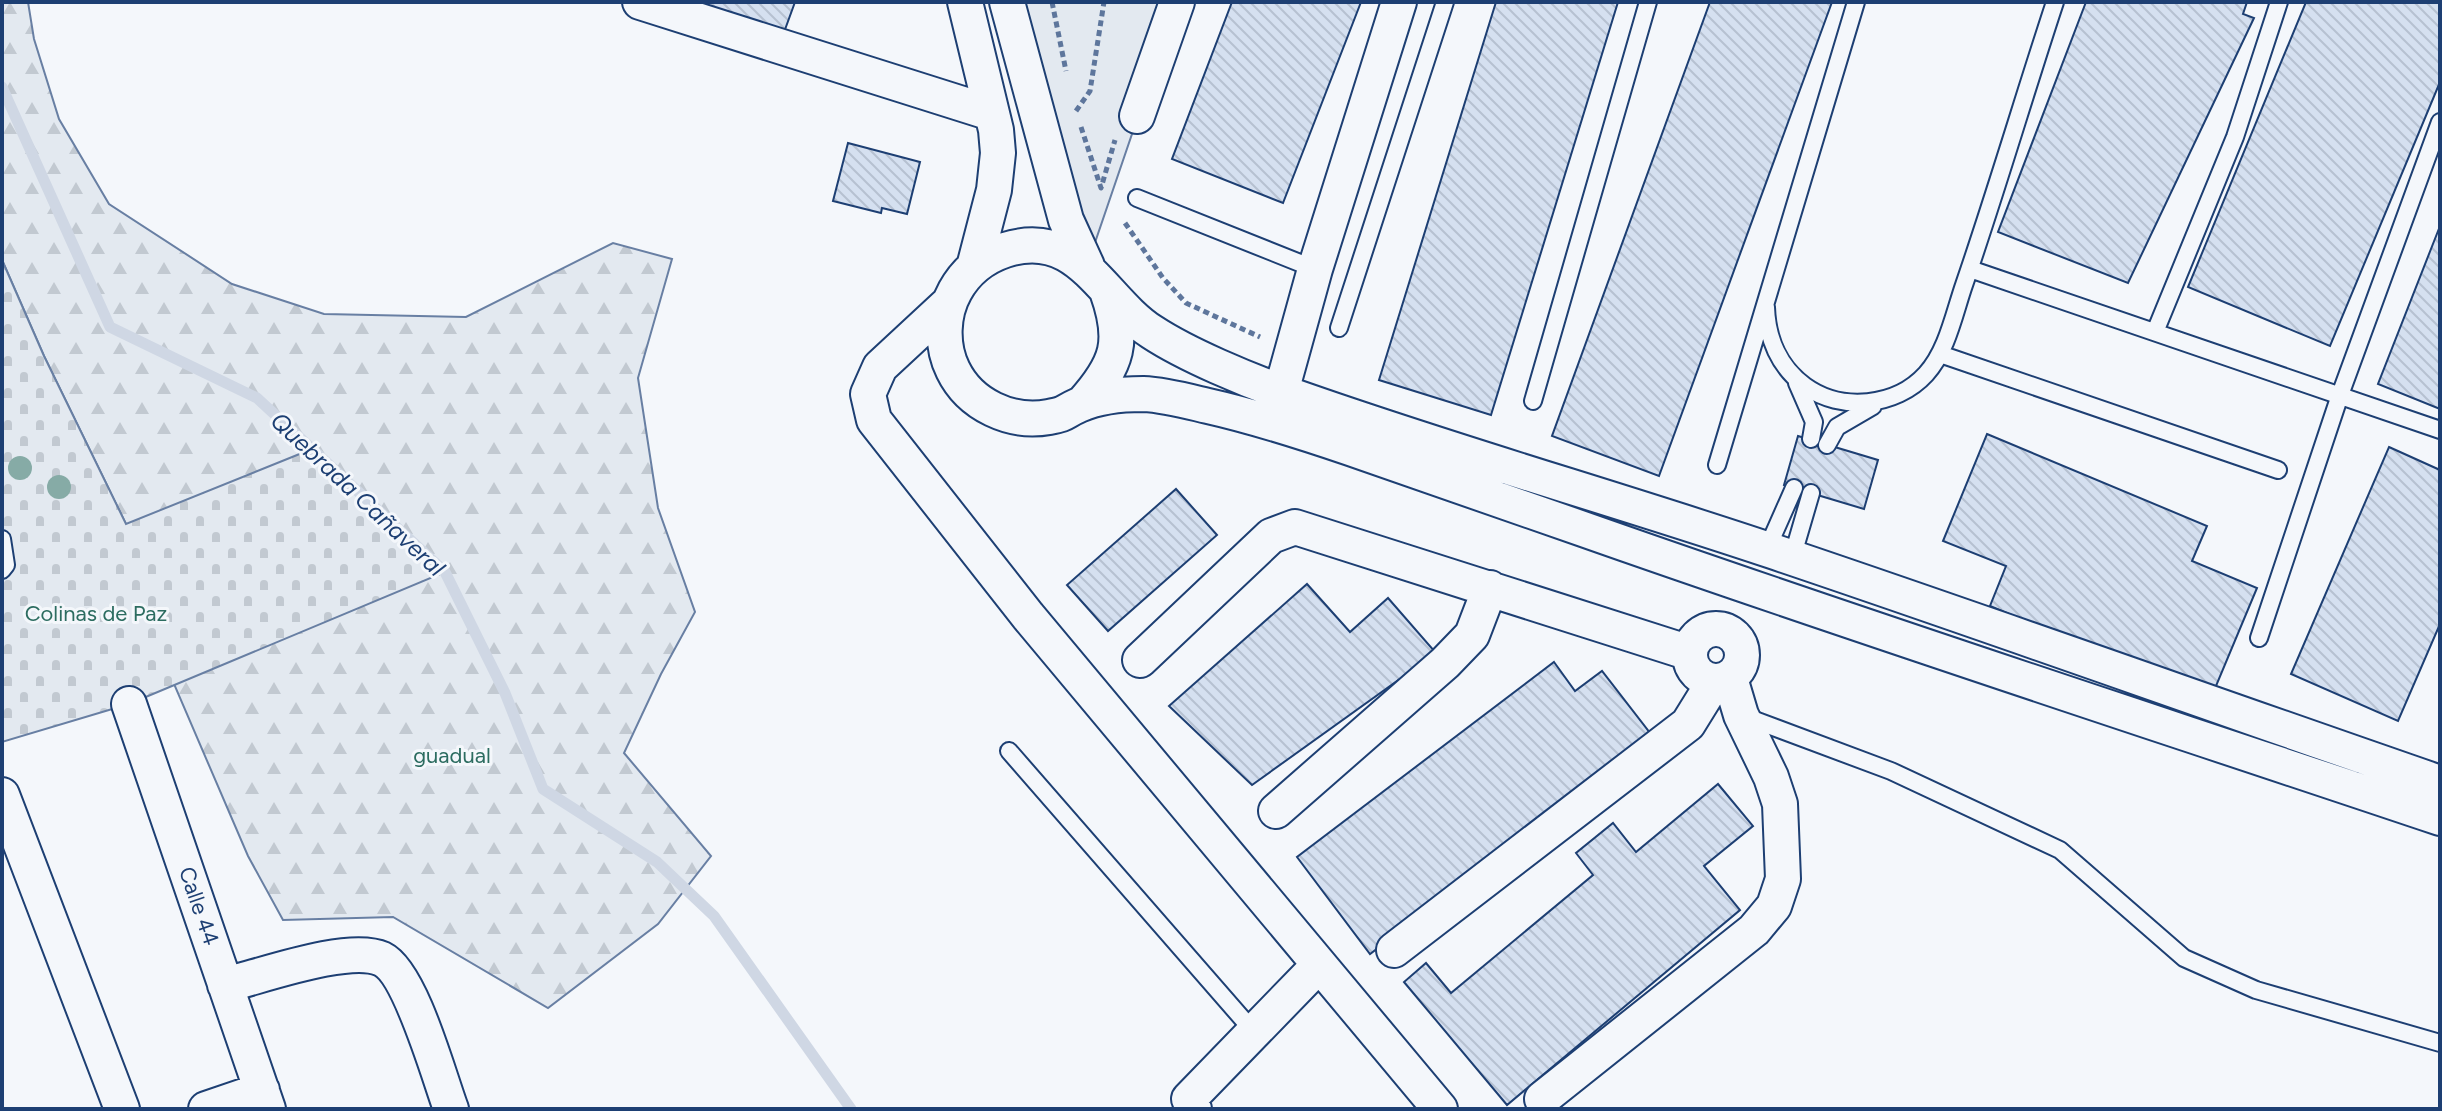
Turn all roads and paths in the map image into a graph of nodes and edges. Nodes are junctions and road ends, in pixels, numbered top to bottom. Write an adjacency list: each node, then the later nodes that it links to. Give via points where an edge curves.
1 (640, 2): 16 (street)
2 (965, 2): 16 (street)
3 (1007, 2): 20 (street)
4 (1052, 2): 13 (path)
5 (1104, 2): 15 (path, via 1090,91)
6 (1177, 2): 17 (street)
7 (1399, 2): 25 (street)
8 (1445, 2): 30 (lane)
9 (1648, 2): 38 (lane)
10 (1856, 2): 29 (lane)
11 (2055, 2): 26 (lane)
12 (2279, 2): 31 (lane, via 2235,137)
13 (1069, 83)
14 (1072, 97): 15 (path)
15 (1076, 111): 19 (path)
16 (991, 113): 24 (street, via 998,153 994,190)
17 (1128, 122): 19 (path)
18 (2440, 122): 36 (lane)
19 (1101, 188): 20 (path); 22 (path)
20 (1059, 193): 27 (street, via 1066,220)
21 (1137, 198): 25 (lane)
22 (1110, 201)
23 (1119, 214): 34 (path, via 1186,303 1262,338)
24 (974, 267): 27 (street, via 1018,246 1042,246 1066,253); 28 (street)
25 (1315, 269): 35 (street)
26 (1970, 269): 31 (lane); 32 (lane)
27 (1097, 278): 34 (street, via 1147,329); 39 (street, via 1117,320 1116,351 1104,380)
28 (949, 303): 39 (street, via 949,358 964,387 980,402 1000,413 1043,419); 65 (street, via 880,367 868,394 874,420 1028,616)
29 (1766, 307): 33 (lane, via 1773,344); 43 (lane)
30 (1339, 328)
31 (2155, 332): 36 (lane)
32 (1940, 354): 37 (lane, via 1917,382); 44 (lane)
33 (1792, 375): 37 (lane, via 1835,400); 41 (lane, via 1814,422)
34 (1247, 377): 35 (street)
35 (1281, 392): 48 (street)
36 (2340, 395): 40 (lane); 53 (lane)
37 (1884, 400): 42 (lane, via 1837,427)
38 (1533, 401)
39 (1083, 403): 50 (street, via 1160,395 1266,419)
40 (2440, 430)
41 (1811, 439)
42 (1827, 445)
43 (1717, 465)
44 (2278, 470)
45 (1794, 488): 48 (lane)
46 (1811, 493): 48 (lane)
47 (2, 539): 49 (lane)
48 (1780, 554): 60 (street)
49 (2, 570)
50 (1736, 583): 52 (street); 63 (street)
51 (1490, 588): 54 (street); 55 (street, via 1295,527 1271,536); 62 (street, via 1472,635)
52 (1725, 630): 54 (street, via 1702,633); 56 (street, via 1735,636 1743,659 1739,669)
53 (2259, 638)
54 (1690, 653): 56 (street, via 1696,673)
55 (1140, 660)
56 (1722, 680): 58 (street); 64 (street, via 1688,724)
57 (129, 704): 66 (street, Calle 44)
58 (1741, 715): 68 (lane, via 1891,771 2060,850 2184,958 2256,990); 69 (street, via 1780,804 1783,879 1774,906 1754,930)
59 (1009, 751): 67 (lane)
60 (2440, 783)
61 (2, 795): 72 (street)
62 (1276, 811)
63 (2440, 818)
64 (1394, 950)
65 (1319, 965): 67 (street); 75 (street)
66 (225, 985): 70 (street, Calle 44); 74 (street, via 348,954 383,960 408,988)
67 (1254, 1032): 71 (street)
68 (2440, 1043)
69 (1542, 1099)
70 (265, 1100): 73 (street)
71 (1188, 1106)
72 (122, 1109)
73 (206, 1109)
74 (451, 1109)
75 (1440, 1109)

